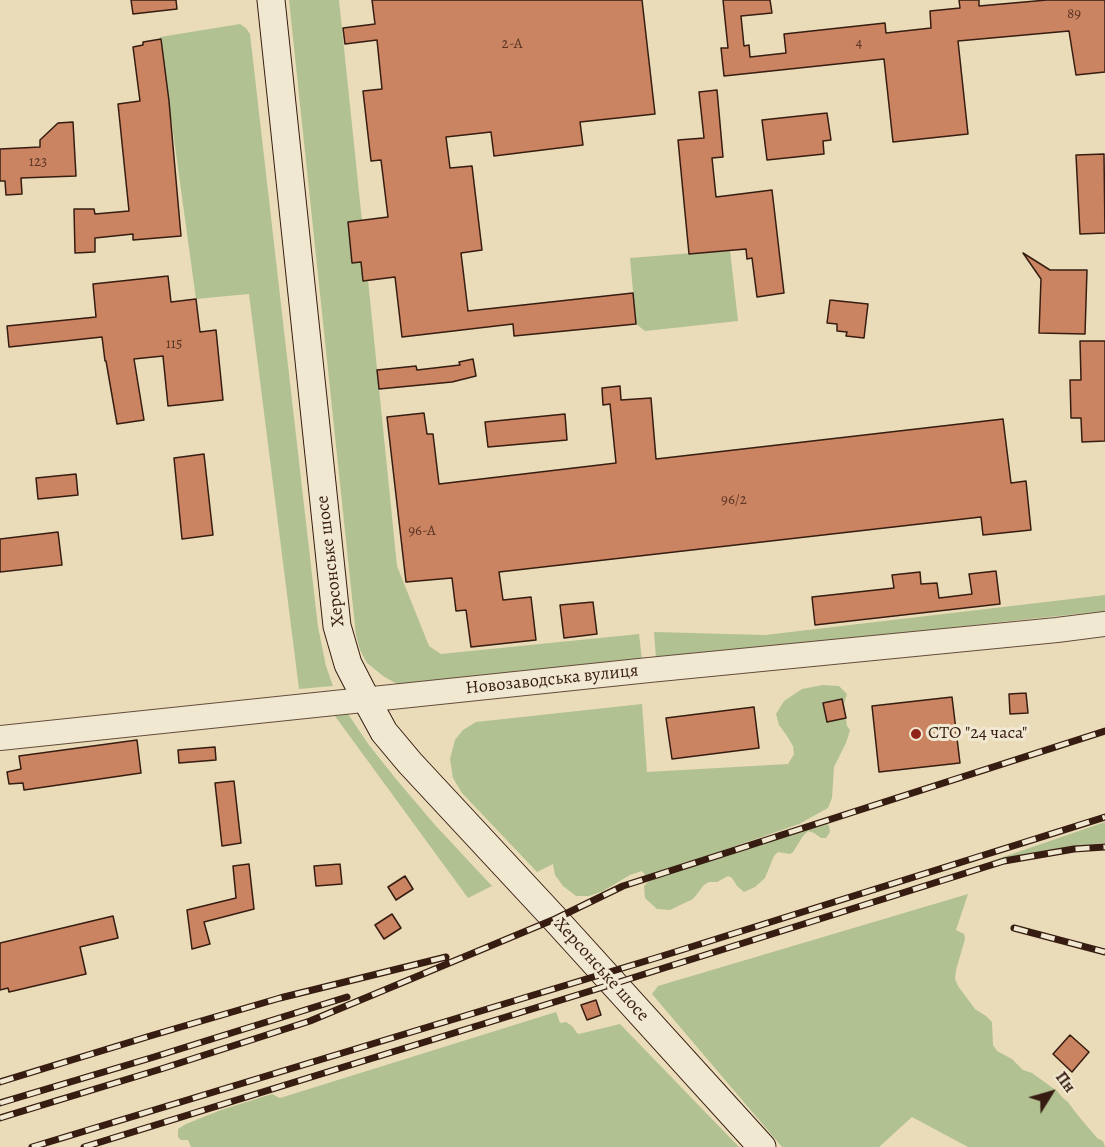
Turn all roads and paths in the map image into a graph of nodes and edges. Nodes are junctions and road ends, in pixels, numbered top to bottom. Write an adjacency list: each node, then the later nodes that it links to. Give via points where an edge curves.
1 (271, 0): 3 (main road, Херсонське шосе, via 337,626 348,664)
2 (1105, 624): 3 (street, Новозаводська вулиця)
3 (366, 699): 4 (street, Новозаводська вулиця); 5 (main road, Херсонське шосе, via 384,732 410,763)
4 (0, 738)
5 (762, 1147)

